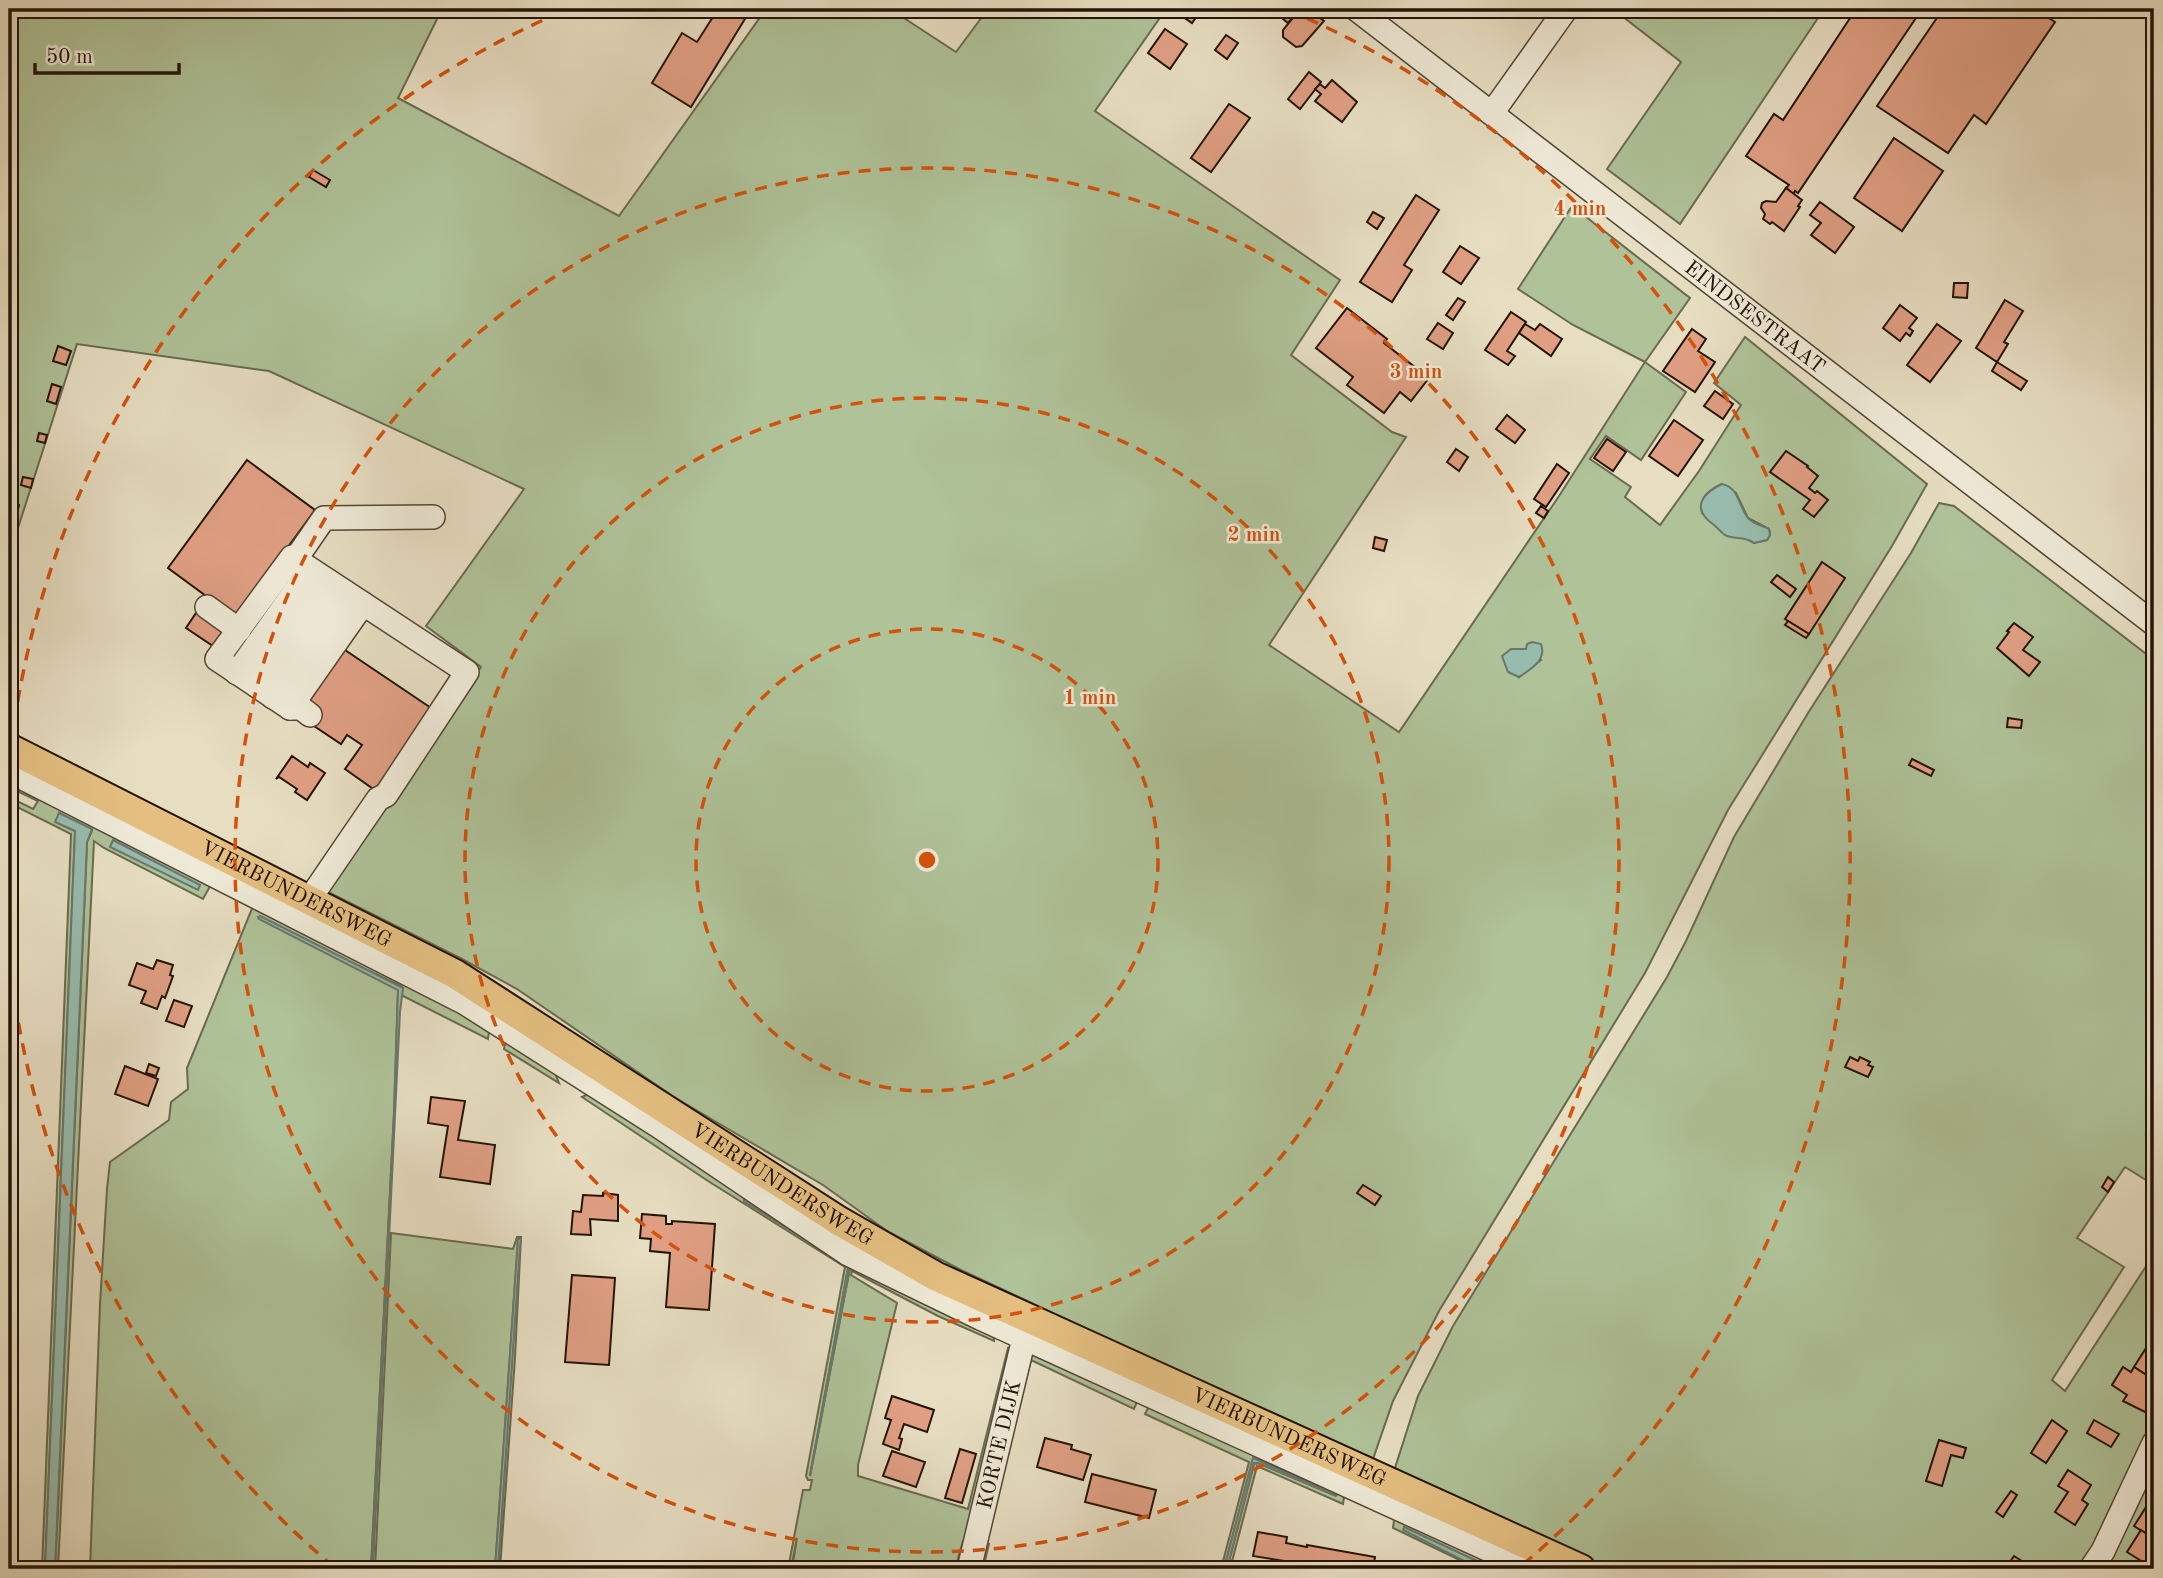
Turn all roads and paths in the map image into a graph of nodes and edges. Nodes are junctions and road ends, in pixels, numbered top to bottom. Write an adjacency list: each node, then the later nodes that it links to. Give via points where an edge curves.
1 (1356, 9): 3 (street, EINDSESTRAAT)
2 (1566, 9): 3 (street)
3 (1492, 113): 7 (street, EINDSESTRAAT)
4 (433, 517): 5 (street, via 324,518)
5 (328, 581): 8 (street, via 292,557); 9 (street); 9 (street); 12 (street, via 467,672)
6 (207, 607): 8 (street)
7 (2154, 624)
8 (239, 630): 9 (street, via 217,659)
9 (273, 696)
10 (9, 748): 12 (main road, VIERBUNDERSWEG)
11 (9, 771): 13 (street, VIERBUNDERSWEG, via 465,1003 647,1118 848,1254 980,1318)
12 (309, 900): 13 (main road, VIERBUNDERSWEG, via 455,974 839,1220)
13 (1027, 1329): 16 (street, KORTE DIJK); 17 (street, VIERBUNDERSWEG); 18 (main road, VIERBUNDERSWEG)
14 (2154, 1443): 15 (street)
15 (2149, 1467): 19 (street)
16 (969, 1569)
17 (1531, 1569)
18 (1581, 1569)
19 (2091, 1569)

